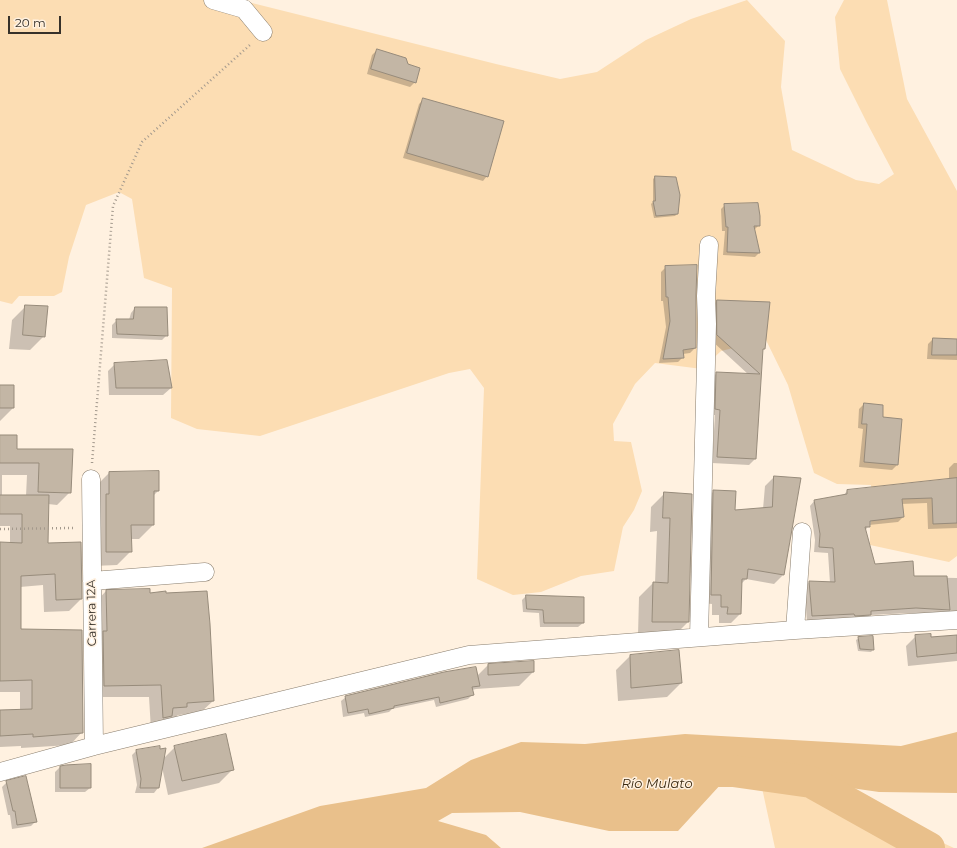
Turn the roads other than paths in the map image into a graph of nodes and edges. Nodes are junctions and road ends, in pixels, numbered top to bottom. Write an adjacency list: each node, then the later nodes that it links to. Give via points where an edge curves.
1 (213, 0): 2 (street, via 244,9)
2 (263, 32)
3 (709, 246): 10 (street)
4 (91, 479): 7 (street, Carrera 12A)
5 (802, 532): 9 (street)
6 (205, 572): 7 (street)
7 (92, 581): 11 (street, Carrera 12A)
8 (957, 620): 9 (street)
9 (795, 630): 10 (street)
10 (699, 636): 11 (street, via 469,655)
11 (94, 746): 12 (street)
12 (0, 772)

